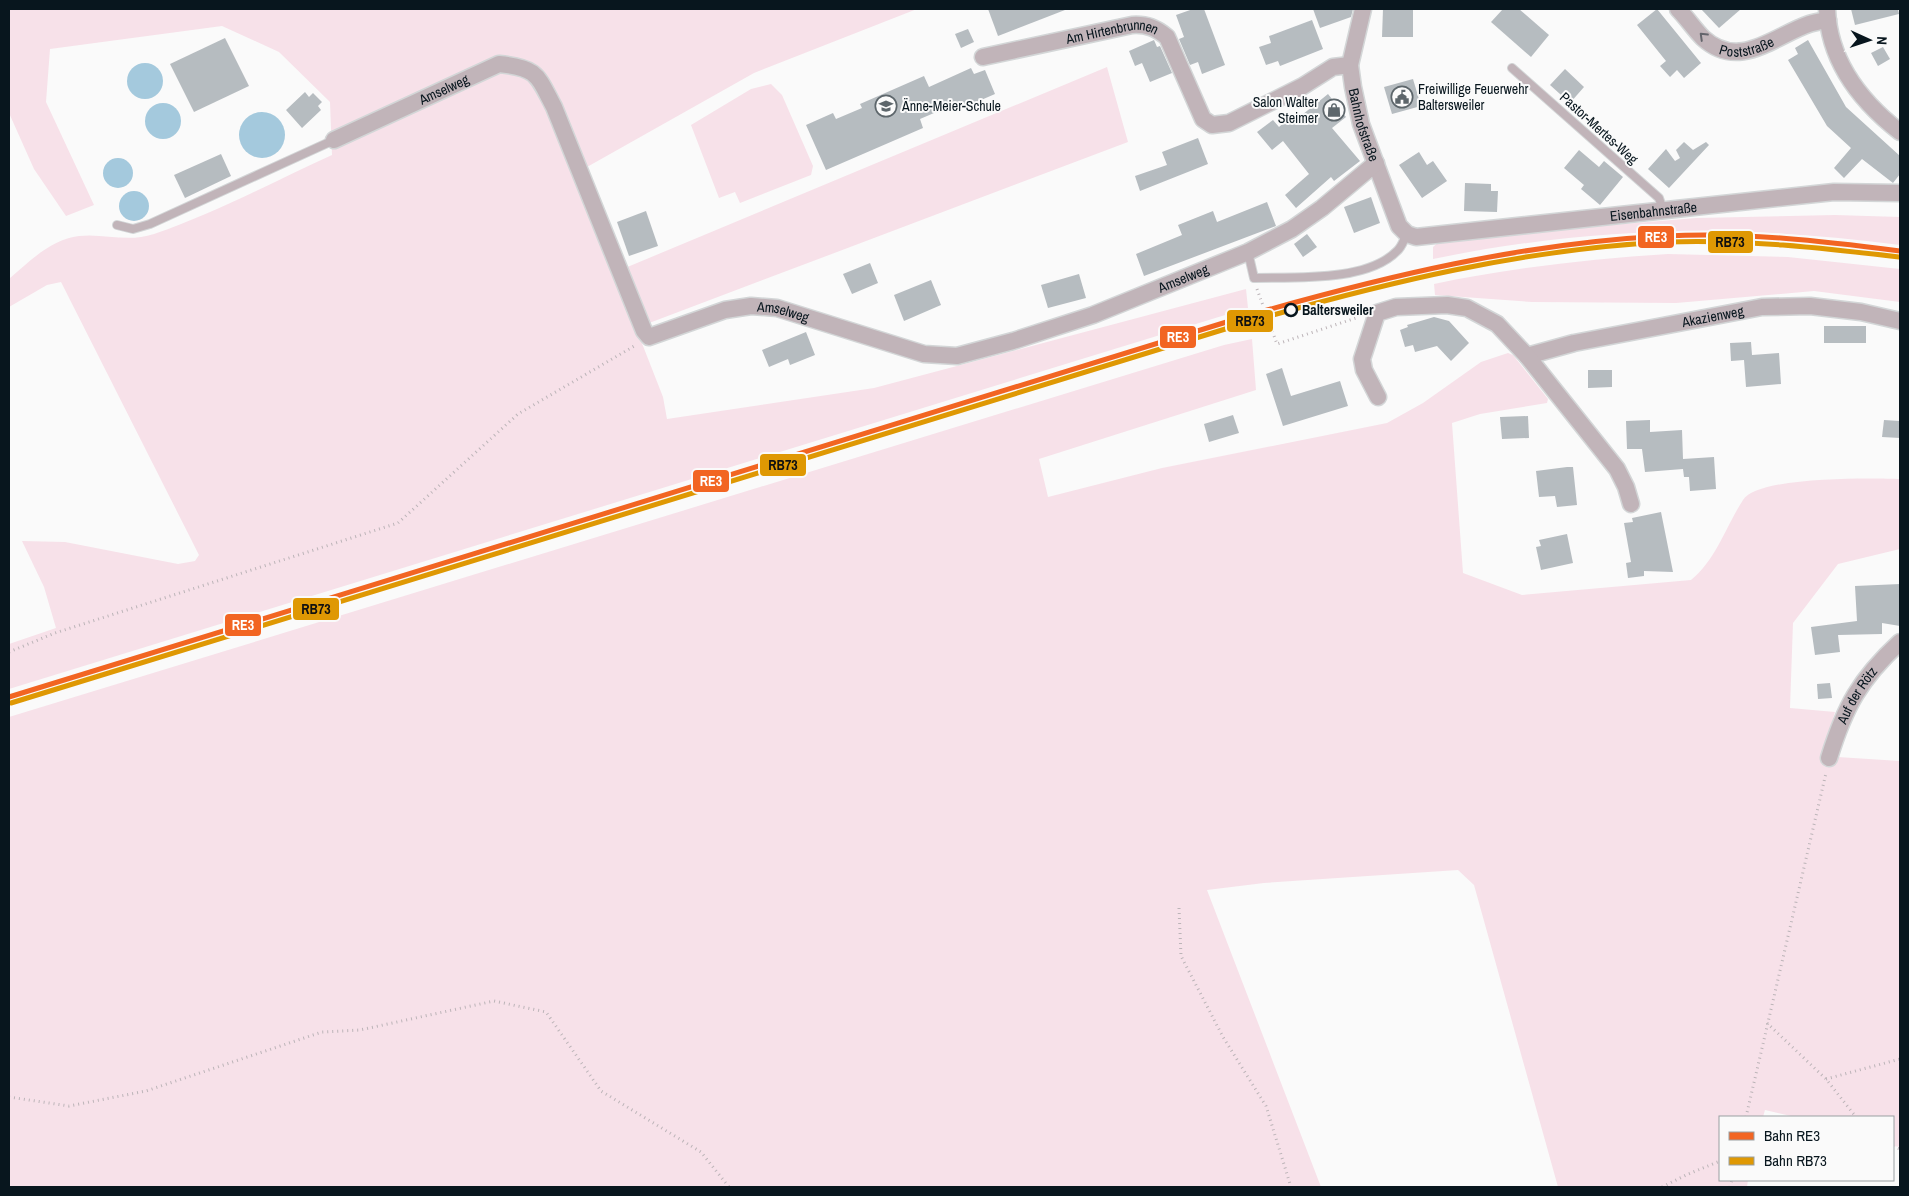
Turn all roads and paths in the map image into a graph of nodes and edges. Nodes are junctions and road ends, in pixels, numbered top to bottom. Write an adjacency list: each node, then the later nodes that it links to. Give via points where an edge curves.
1 (1363, 9): 5 (street, Bahnhofstraße)
2 (1678, 9): 3 (street, Poststraße, one-way to 2, via 1756,49 1740,52 1719,48 1704,39)
3 (1827, 14): 7 (street, via 1834,50 1851,83 1879,116)
4 (983, 57): 5 (street, Am Hirtenbrunnen, via 1132,25 1156,28 1167,37 1203,119 1212,125 1229,123 1303,86 1333,67)
5 (1350, 65): 9 (street, Bahnhofstraße, via 1361,124)
6 (1512, 68): 11 (lane, Pastor-Mertes-Weg, via 1659,198)
7 (1900, 132)
8 (334, 140): 12 (lane, via 150,224 133,229); 18 (street, Amselweg, via 499,64 517,66 537,75 554,107)
9 (1376, 163): 13 (street, Bahnhofstraße, via 1399,226); 14 (street, Amselweg, via 1292,229)
10 (1900, 193): 11 (street, Eisenbahnstraße, via 1834,192)
11 (1663, 210): 13 (street, Eisenbahnstraße, via 1416,237)
12 (117, 225)
13 (1407, 234): 15 (lane, via 1398,250 1384,262 1367,268 1334,276)
14 (1248, 252): 15 (lane); 18 (street, Amselweg, via 1093,315 957,356 924,354 777,308 751,306 725,310)
15 (1254, 278): 16 (path, via 1277,344)
16 (1377, 313): 19 (street, via 1396,307 1467,308 1497,324); 20 (street, via 1362,359)
17 (1900, 322): 19 (street, Akazienweg, via 1861,312 1810,306 1762,307 1574,343)
18 (649, 337): 23 (path, via 518,414 398,523 54,633)
19 (1527, 356): 21 (street, via 1617,469)
20 (1378, 397)
21 (1631, 504)
22 (1900, 642): 24 (street, Auf der Rötz, via 1881,659 1857,690 1841,722)
23 (9, 652)
24 (1829, 758): 26 (path)
25 (1178, 908): 34 (path, via 1182,956 1223,1037 1266,1106)
26 (1767, 1023): 28 (path); 30 (path)
27 (1900, 1059): 28 (path)
28 (1826, 1079): 31 (path)
29 (9, 1097): 33 (path, via 69,1106 146,1091 322,1032 360,1030 494,1001 546,1012 601,1091 701,1152)
30 (1746, 1116)
31 (1855, 1116)
32 (1719, 1160): 35 (path)
33 (729, 1187)
34 (1291, 1187)
35 (1662, 1187)

